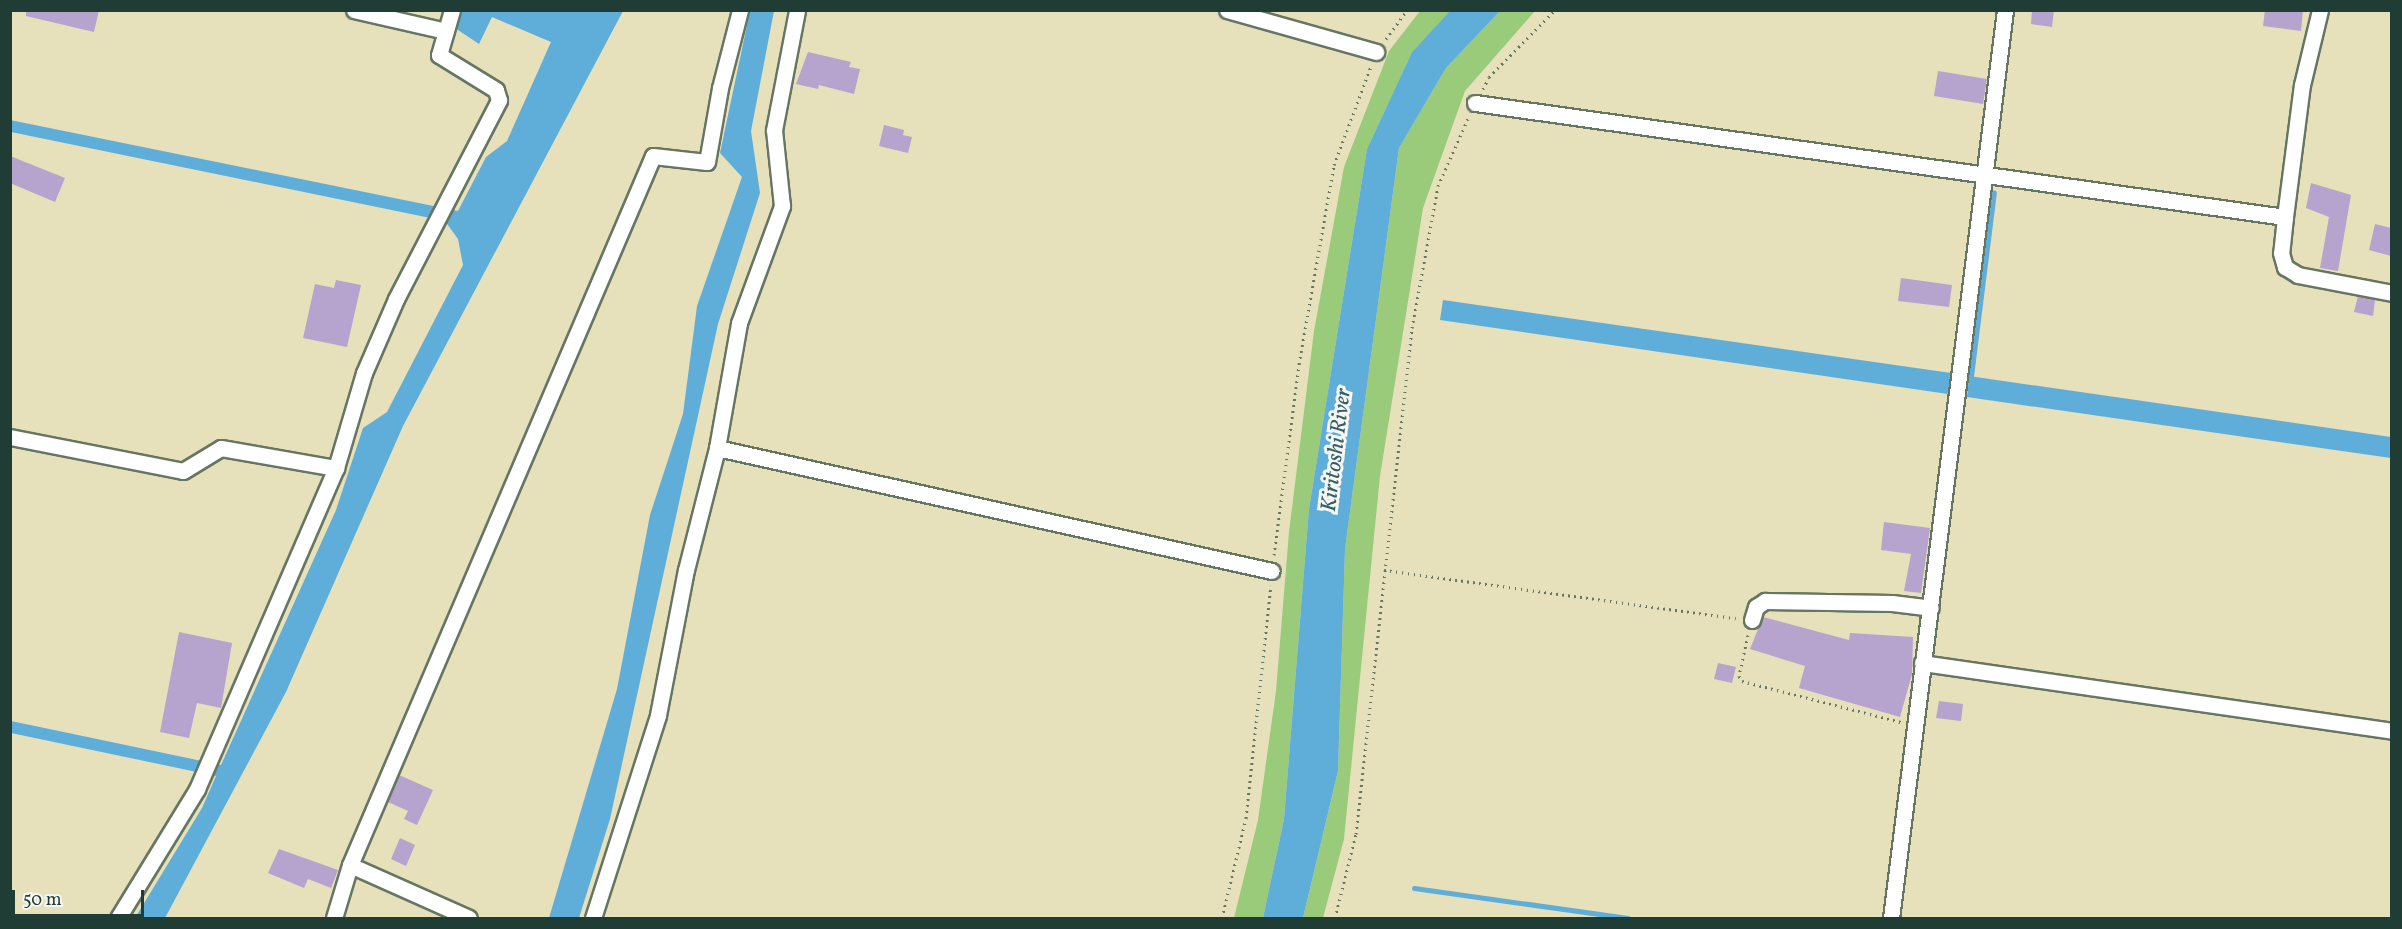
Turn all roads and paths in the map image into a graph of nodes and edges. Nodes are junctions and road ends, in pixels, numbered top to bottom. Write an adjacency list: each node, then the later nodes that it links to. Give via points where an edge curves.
1 (354, 10): 10 (street)
2 (452, 10): 10 (street)
3 (740, 10): 26 (street, via 707,162 653,156)
4 (797, 10): 17 (street, via 774,130 782,206 739,323)
5 (1227, 10): 11 (street)
6 (1407, 10): 11 (path)
7 (1555, 10): 12 (path, via 1489,78)
8 (2005, 10): 13 (street)
9 (2320, 10): 14 (street, via 2302,85)
10 (446, 31): 18 (street, via 439,55 496,90 499,100 364,373)
11 (1376, 52): 20 (path, via 1334,165 1299,364)
12 (1474, 103): 13 (street); 19 (path, via 1438,186 1412,328)
13 (1984, 176): 14 (street); 21 (street)
14 (2285, 217): 15 (street, via 2281,253 2285,267 2298,275)
15 (2391, 293)
16 (10, 437): 18 (street, via 183,471 221,448)
17 (717, 448): 20 (street); 30 (street, via 686,570 658,715)
18 (336, 468): 27 (street, via 202,777)
19 (1384, 570): 22 (path); 32 (path, via 1356,834)
20 (1272, 571): 31 (path, via 1246,818)
21 (1931, 608): 22 (street, via 1892,603 1765,601 1756,608); 23 (street)
22 (1752, 620): 24 (path, via 1739,676 1742,681)
23 (1922, 663): 24 (street); 25 (street)
24 (1914, 725): 33 (street)
25 (2391, 731)
26 (350, 865): 28 (street); 29 (street)
27 (118, 918)
28 (334, 918)
29 (469, 918)
30 (593, 918)
31 (1222, 918)
32 (1335, 918)
33 (1891, 918)

